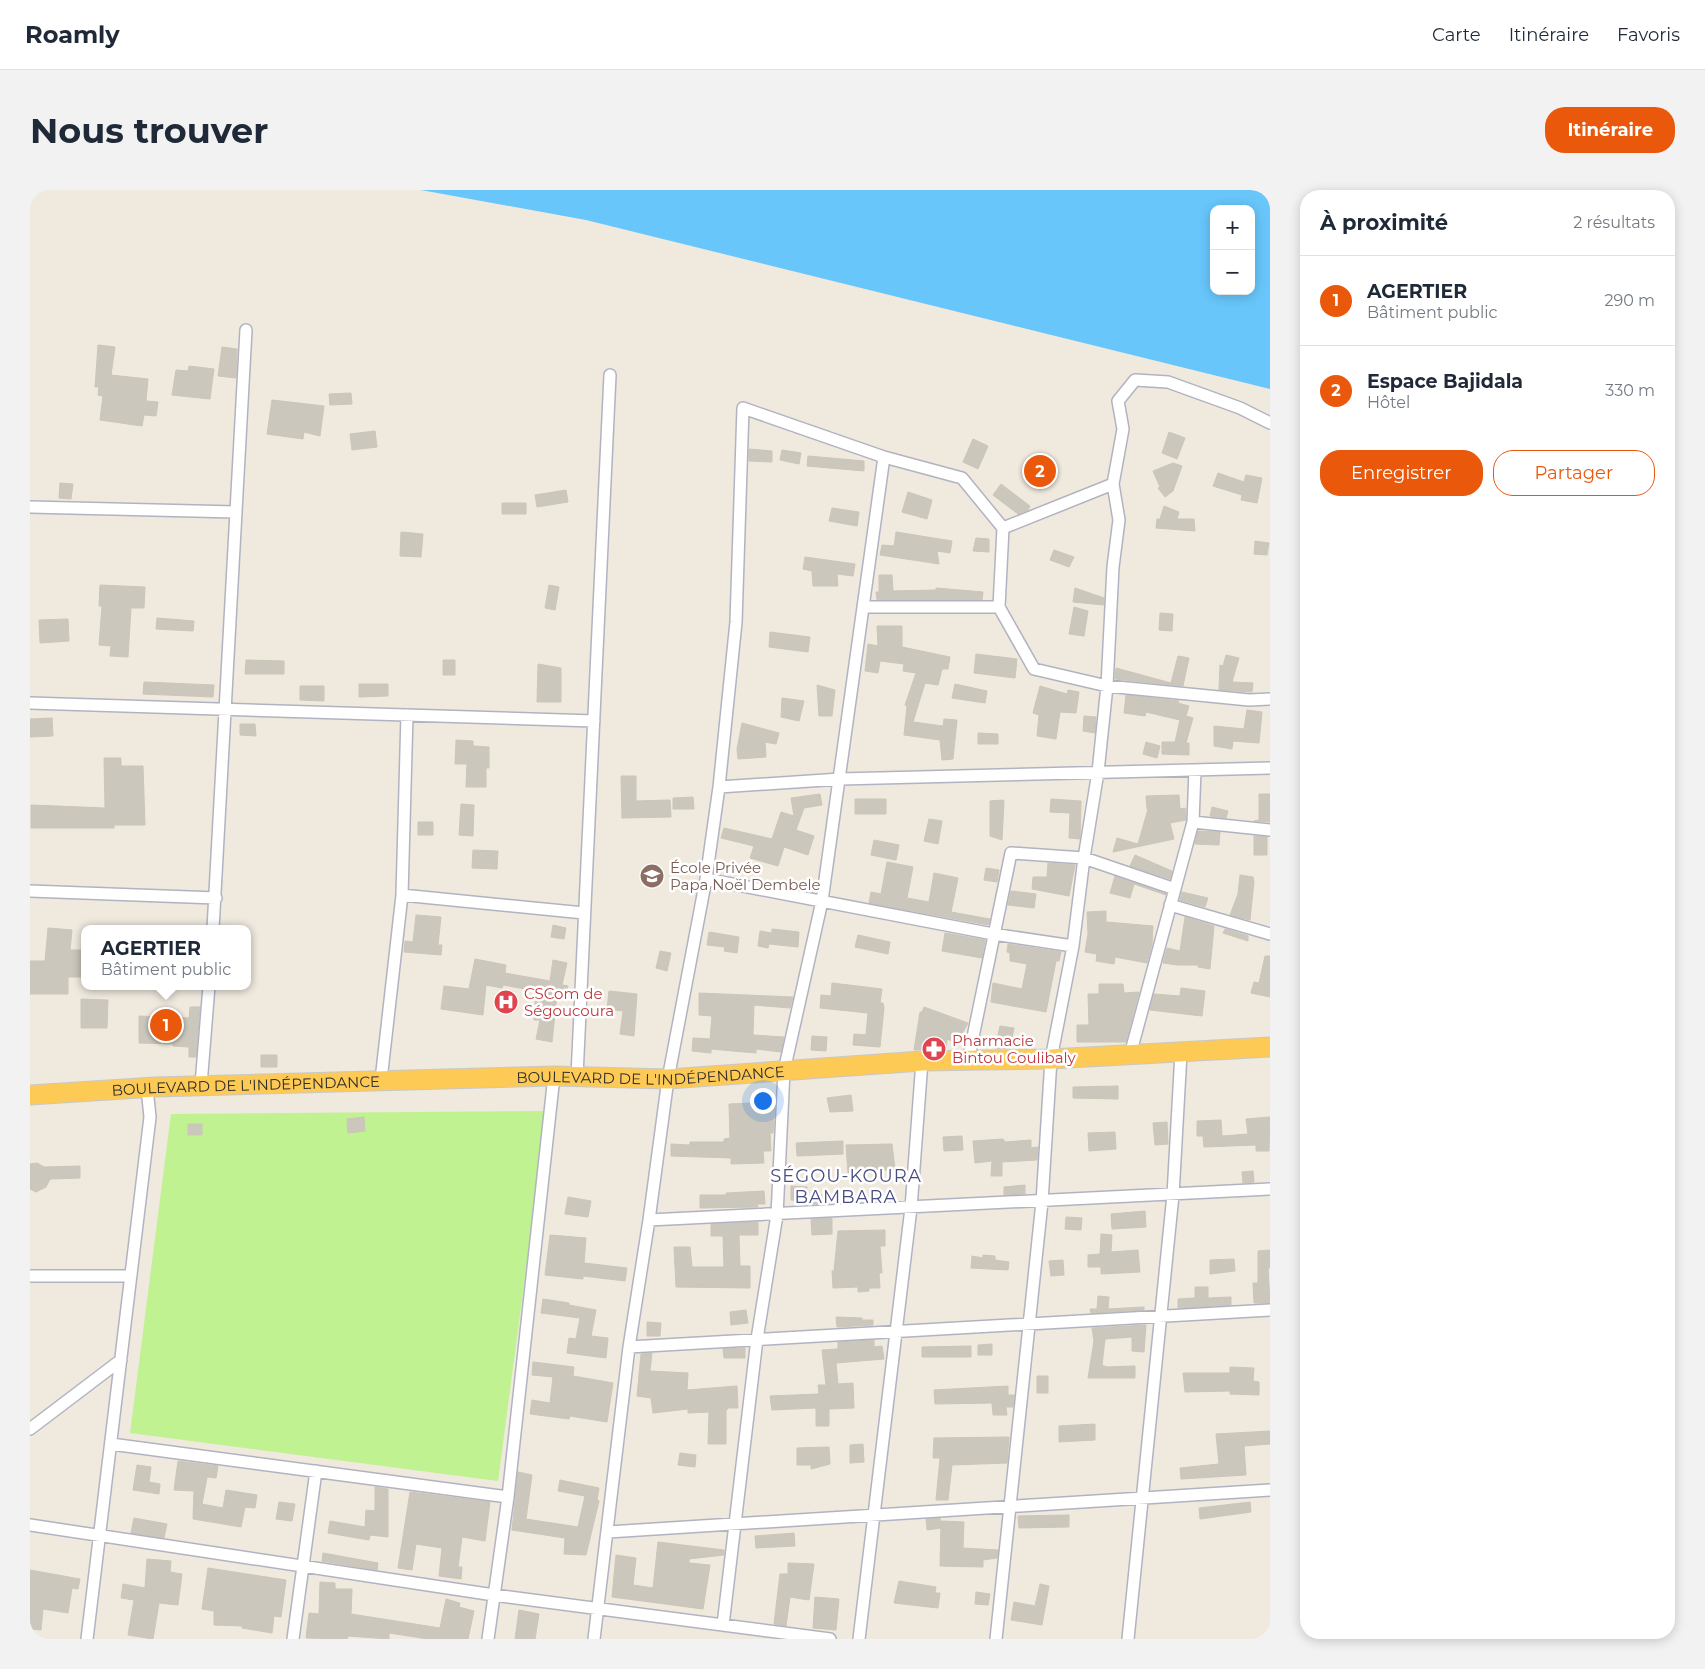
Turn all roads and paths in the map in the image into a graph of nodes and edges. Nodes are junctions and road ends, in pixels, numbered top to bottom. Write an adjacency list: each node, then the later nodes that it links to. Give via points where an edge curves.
1 (246, 330): 7 (street)
2 (610, 374): 16 (street)
3 (1270, 424): 5 (street, via 1240,408 1168,382 1135,380 1118,401 1123,429)
4 (884, 457): 8 (street, via 962,478); 9 (street); 21 (street, via 743,408 736,622)
5 (1113, 484): 8 (street); 11 (street, via 1119,520 1113,567)
6 (30, 506): 7 (street)
7 (236, 512): 14 (street)
8 (1003, 528): 10 (street)
9 (863, 607): 10 (street); 20 (street)
10 (999, 607): 11 (street, via 1034,669)
11 (1107, 686): 12 (street, via 1249,700); 19 (street)
12 (1270, 699)
13 (30, 703): 14 (street)
14 (226, 710): 15 (street); 29 (street)
15 (407, 715): 16 (street); 28 (street)
16 (594, 721): 32 (street)
17 (1270, 768): 18 (street)
18 (1196, 770): 19 (street); 22 (street)
19 (1098, 772): 20 (street); 24 (street)
20 (840, 778): 21 (street); 30 (street)
21 (719, 787): 25 (street)
22 (1193, 822): 23 (street); 26 (street)
23 (1270, 830)
24 (1084, 858): 26 (street); 34 (street, via 1010,853); 36 (street)
25 (706, 879): 30 (street); 48 (street)
26 (1175, 889): 31 (street)
27 (30, 891): 29 (street)
28 (402, 895): 32 (street); 47 (street)
29 (216, 898): 33 (street)
30 (822, 902): 34 (street); 44 (street)
31 (1170, 905): 35 (street); 40 (street)
32 (584, 914): 46 (street)
33 (214, 925)
34 (993, 934): 36 (street); 43 (street)
35 (1270, 934)
36 (1073, 946): 41 (street)
37 (209, 990): 49 (street)
38 (1270, 1047): 39 (highway, BOULEVARD DE L'INDÉPENDANCE)
39 (1181, 1053): 40 (highway, BOULEVARD DE L'INDÉPENDANCE); 53 (street)
40 (1130, 1055): 41 (highway, BOULEVARD DE L'INDÉPENDANCE)
41 (1051, 1059): 43 (highway, BOULEVARD DE L'INDÉPENDANCE); 54 (street)
42 (922, 1061): 43 (highway, BOULEVARD DE L'INDÉPENDANCE); 44 (highway, BOULEVARD DE L'INDÉPENDANCE); 55 (street)
43 (968, 1061)
44 (784, 1071): 48 (highway, BOULEVARD DE L'INDÉPENDANCE); 56 (street)
45 (554, 1076): 46 (highway, BOULEVARD DE L'INDÉPENDANCE); 47 (highway, BOULEVARD DE L'INDÉPENDANCE); 71 (street)
46 (577, 1076): 48 (highway, BOULEVARD DE L'INDÉPENDANCE)
47 (381, 1080): 49 (highway, BOULEVARD DE L'INDÉPENDANCE)
48 (668, 1080): 57 (street)
49 (201, 1085): 50 (highway, BOULEVARD DE L'INDÉPENDANCE)
50 (147, 1088): 51 (highway, BOULEVARD DE L'INDÉPENDANCE); 59 (street, via 150,1117)
51 (30, 1095)
52 (1270, 1189): 53 (street)
53 (1173, 1195): 54 (street); 61 (street)
54 (1042, 1202): 55 (street); 62 (street)
55 (911, 1208): 56 (street); 63 (street)
56 (777, 1215): 57 (street); 64 (street)
57 (650, 1220): 65 (street)
58 (30, 1276): 59 (street)
59 (131, 1276): 66 (street)
60 (1270, 1310): 61 (street)
61 (1160, 1316): 62 (street); 72 (street)
62 (1029, 1324): 63 (street); 73 (street)
63 (896, 1331): 64 (street); 74 (street)
64 (757, 1339): 65 (street); 75 (street)
65 (628, 1347): 77 (street)
66 (121, 1360): 67 (street); 68 (street)
67 (30, 1429)
68 (110, 1444): 69 (street); 78 (street)
69 (316, 1471): 71 (street); 79 (street)
70 (1270, 1490): 72 (street)
71 (508, 1497): 80 (street)
72 (1142, 1498): 73 (street); 91 (street)
73 (1010, 1506): 74 (street); 90 (street)
74 (873, 1515): 75 (street); 89 (street)
75 (736, 1524): 77 (street); 82 (street)
76 (30, 1525): 78 (street)
77 (608, 1532): 81 (street)
78 (99, 1535): 79 (street); 84 (street)
79 (302, 1567): 80 (street); 85 (street)
80 (494, 1595): 81 (street); 86 (street)
81 (598, 1608): 82 (street); 87 (street)
82 (724, 1625): 83 (street)
83 (788, 1636): 88 (street)
84 (87, 1639)
85 (293, 1639)
86 (488, 1639)
87 (594, 1639)
88 (830, 1639)
89 (859, 1639)
90 (996, 1639)
91 (1128, 1639)

